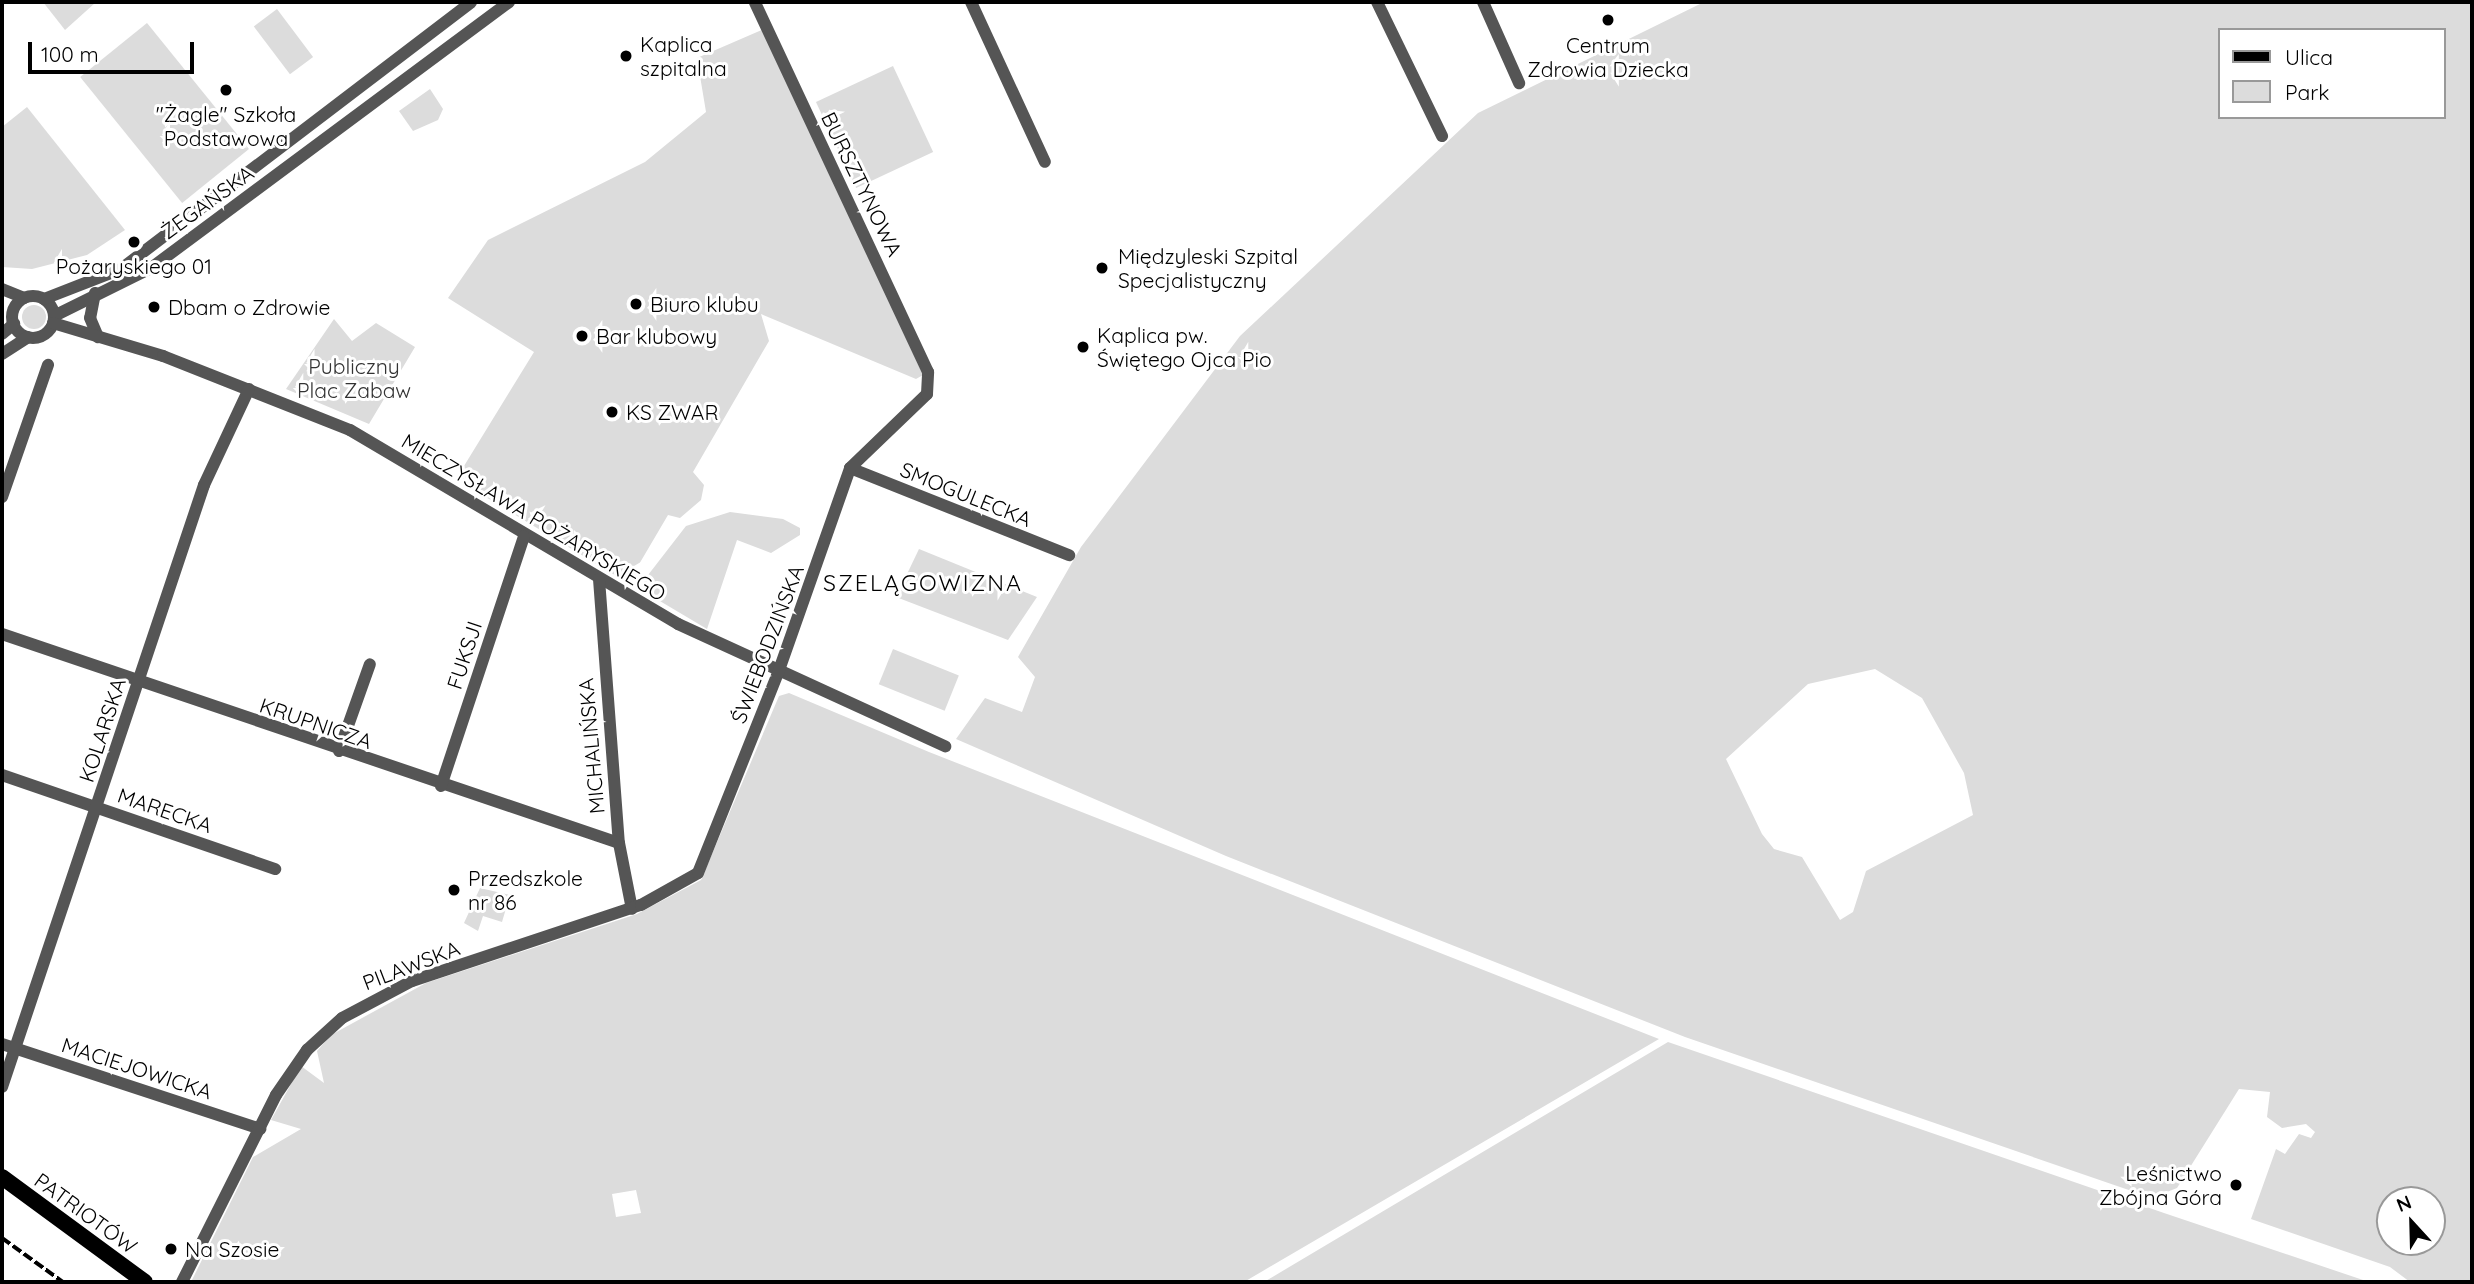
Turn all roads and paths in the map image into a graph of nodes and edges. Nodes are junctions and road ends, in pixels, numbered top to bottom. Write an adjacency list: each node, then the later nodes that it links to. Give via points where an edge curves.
1 (471, 2): 13 (street, ŻEGAŃSKA, via 121,269)
2 (509, 2): 11 (street, ŻEGAŃSKA, via 151,268)
3 (755, 2): 22 (street, BURSZTYNOWA)
4 (971, 2): 9 (street)
5 (1377, 2): 8 (street)
6 (1483, 2): 7 (street)
7 (1519, 82)
8 (1442, 136)
9 (1045, 162)
10 (2, 289): 12 (street)
11 (95, 293): 16 (street, ŻEGAŃSKA); 19 (street, via 90,318)
12 (24, 298): 13 (street); 15 (street)
13 (44, 299): 16 (street)
14 (2, 305): 15 (street)
15 (13, 319): 17 (street); 18 (street)
16 (54, 320): 18 (street, via 40,337); 19 (street, MIECZYSŁAWA POŻARYSKIEGO)
17 (2, 334)
18 (28, 337): 20 (street)
19 (98, 337): 23 (street, MIECZYSŁAWA POŻARYSKIEGO)
20 (2, 354)
21 (48, 365): 25 (street)
22 (931, 383): 24 (street, ŚWIEBODZIŃSKA, via 913,413)
23 (250, 389): 26 (street, MIECZYSŁAWA POŻARYSKIEGO, via 349,430); 32 (street, KOLARSKA, via 204,485)
24 (850, 468): 27 (street, SMOGULECKA); 31 (street, ŚWIEBODZIŃSKA)
25 (2, 497)
26 (524, 536): 28 (street, MIECZYSŁAWA POŻARYSKIEGO); 36 (street, FUKSJI)
27 (1069, 555)
28 (598, 579): 31 (street, MIECZYSŁAWA POŻARYSKIEGO); 38 (street, MICHALIŃSKA)
29 (2, 634): 32 (street, KRUPNICZA)
30 (370, 664): 34 (street)
31 (778, 673): 33 (street, MIECZYSŁAWA POŻARYSKIEGO); 40 (street, ŚWIEBODZIŃSKA, via 698,873)
32 (138, 682): 34 (street, KRUPNICZA); 37 (street, KOLARSKA)
33 (945, 746)
34 (339, 751): 36 (street, KRUPNICZA)
35 (2, 775): 37 (street, MARECKA)
36 (441, 786): 38 (street, KRUPNICZA)
37 (97, 807): 39 (street, MARECKA); 42 (street, KOLARSKA)
38 (619, 843): 40 (street, MICHALIŃSKA)
39 (275, 869)
40 (632, 909): 44 (street, PILAWSKA, via 365,1001 307,1050)
41 (2, 1044): 42 (street, MACIEJOWICKA)
42 (16, 1048): 43 (street, KOLARSKA); 44 (street, MACIEJOWICKA)
43 (2, 1087)
44 (260, 1129): 47 (street, PILAWSKA)
45 (2, 1177): 46 (main road, PATRIOTÓW)
46 (145, 1282)
47 (182, 1282)

